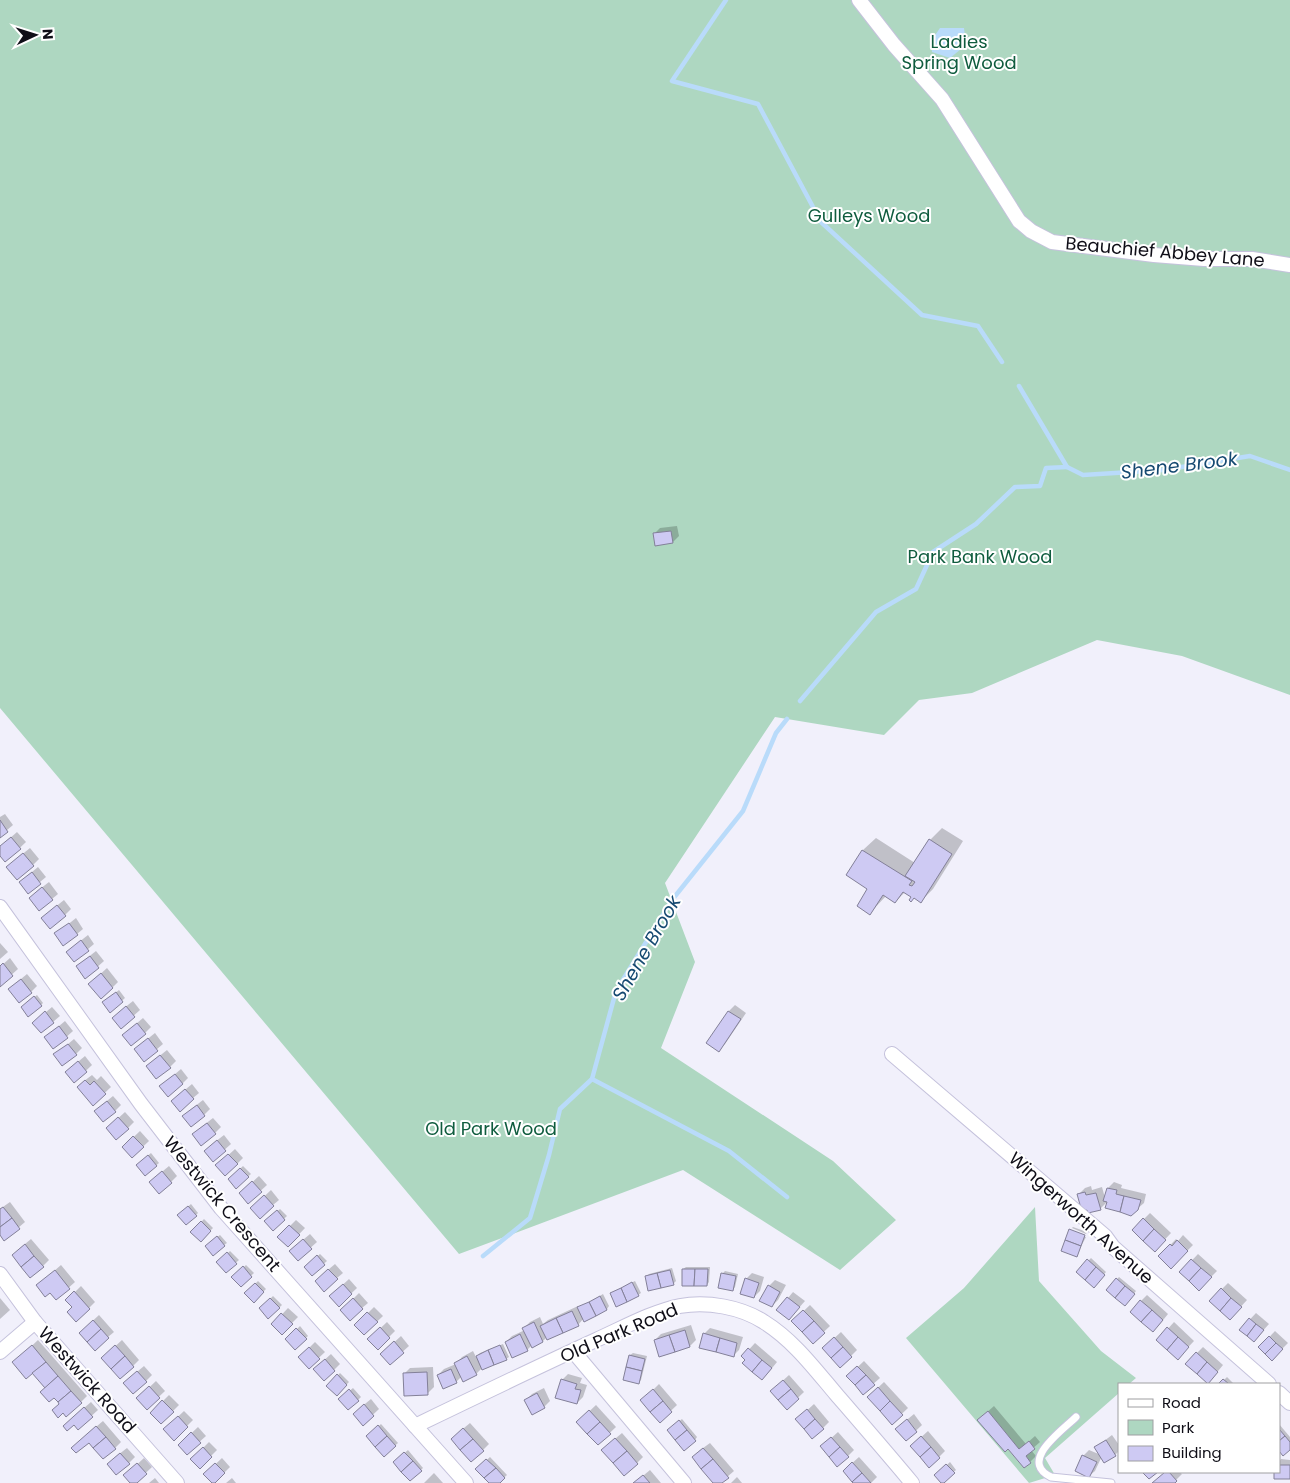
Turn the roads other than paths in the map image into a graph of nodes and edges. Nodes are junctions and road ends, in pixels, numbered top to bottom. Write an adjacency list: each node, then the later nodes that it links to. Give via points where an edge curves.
1 (859, 0): 2 (street, Beauchief Abbey Lane, via 942,99 1019,221 1031,231 1052,242 1121,251)
2 (1290, 264)
3 (0, 907): 13 (street, Westwick Crescent, via 141,1104 211,1195)
4 (892, 1054): 9 (street, Wingerworth Avenue, via 1104,1236)
5 (0, 1274): 6 (street, Westwick Road)
6 (35, 1322): 8 (street); 14 (street, Westwick Road)
7 (572, 1351): 13 (street, Old Park Road); 16 (street); 17 (street, Old Park Road, via 659,1312 680,1306 699,1304 743,1312 763,1321 805,1357)
8 (0, 1352)
9 (1268, 1383)
10 (1280, 1394): 11 (street)
11 (1290, 1403)
12 (1076, 1417): 18 (lane, via 1046,1445 1039,1455 1039,1466 1051,1478)
13 (415, 1426): 15 (street, Westwick Crescent)
14 (177, 1483)
15 (466, 1483)
16 (684, 1483)
17 (912, 1483)
18 (1111, 1483)

